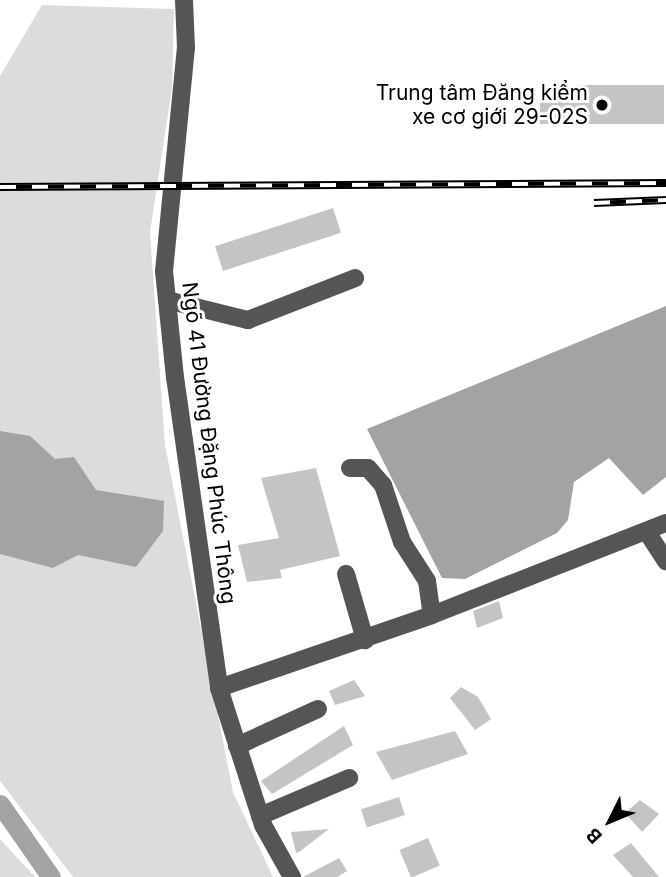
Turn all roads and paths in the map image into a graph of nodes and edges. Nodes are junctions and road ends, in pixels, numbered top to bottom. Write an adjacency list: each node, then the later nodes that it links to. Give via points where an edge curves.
1 (184, 0): 3 (street, Ngõ 41 Đường Đặng Phúc Thông)
2 (355, 278): 3 (street, via 248,320)
3 (167, 300): 11 (street, Ngõ 41 Đường Đặng Phúc Thông)
4 (350, 468): 9 (street, via 368,468 383,485 402,542 427,581)
5 (666, 523): 6 (street)
6 (647, 532): 7 (street); 9 (street)
7 (666, 561)
8 (346, 574): 10 (street)
9 (432, 615): 10 (street)
10 (365, 640): 11 (street)
11 (219, 688): 13 (street, Ngõ 41 Đường Đặng Phúc Thông)
12 (318, 709): 13 (street)
13 (237, 746): 15 (street, Ngõ 41 Đường Đặng Phúc Thông)
14 (349, 778): 15 (street)
15 (260, 816): 16 (street, Ngõ 41 Đường Đặng Phúc Thông)
16 (292, 877)

